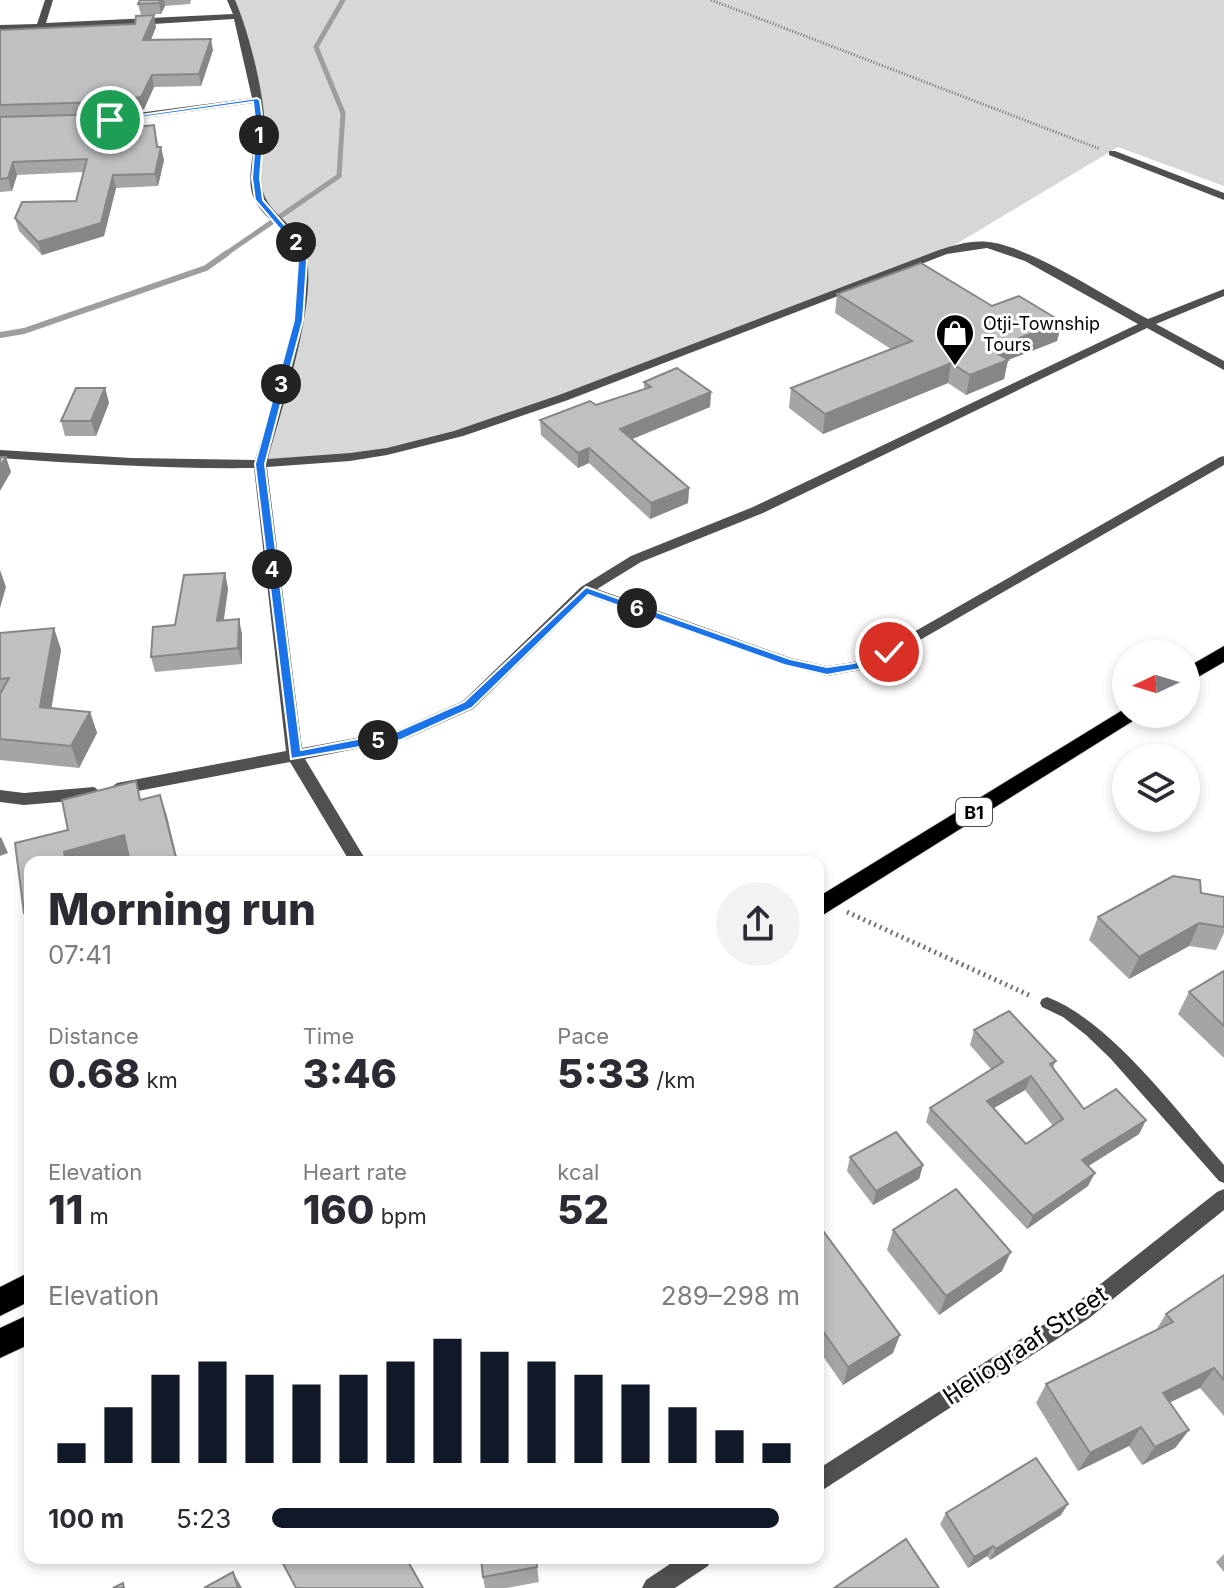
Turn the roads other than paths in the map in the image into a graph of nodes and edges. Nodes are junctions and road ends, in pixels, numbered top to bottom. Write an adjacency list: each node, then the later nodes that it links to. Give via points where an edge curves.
1 (49, 0): 5 (street)
2 (231, 0): 3 (street)
3 (238, 16): 5 (street); 6 (street)
4 (0, 28): 5 (street)
5 (40, 28)
6 (257, 100): 7 (street); 15 (street, via 259,200 299,247 302,261 299,320)
7 (110, 120)
8 (1112, 153): 9 (street)
9 (1224, 197)
10 (1224, 292): 11 (street)
11 (1149, 323): 12 (street); 15 (street, via 1001,245 976,242 446,438 351,457); 16 (street, via 758,510 636,559)
12 (1224, 366)
13 (0, 454): 15 (street)
14 (1224, 460): 16 (street, via 856,666 827,671 788,662)
15 (260, 464): 20 (street)
16 (586, 590): 20 (street, via 468,705 401,735)
17 (1224, 653): 18 (highway)
18 (1200, 668)
19 (1112, 725): 23 (highway, B1)
20 (295, 756): 21 (street, via 74,797); 22 (street)
21 (0, 796)
22 (355, 856)
23 (824, 906)
24 (1047, 1003): 25 (lane, via 1064,1008 1103,1041)
25 (1224, 1176)
26 (1224, 1198): 31 (street, Heliograaf Street, via 1081,1312)
27 (24, 1289): 28 (highway)
28 (0, 1302)
29 (24, 1331): 30 (highway)
30 (0, 1344)
31 (824, 1478)
32 (691, 1564): 33 (street)
33 (654, 1588)

